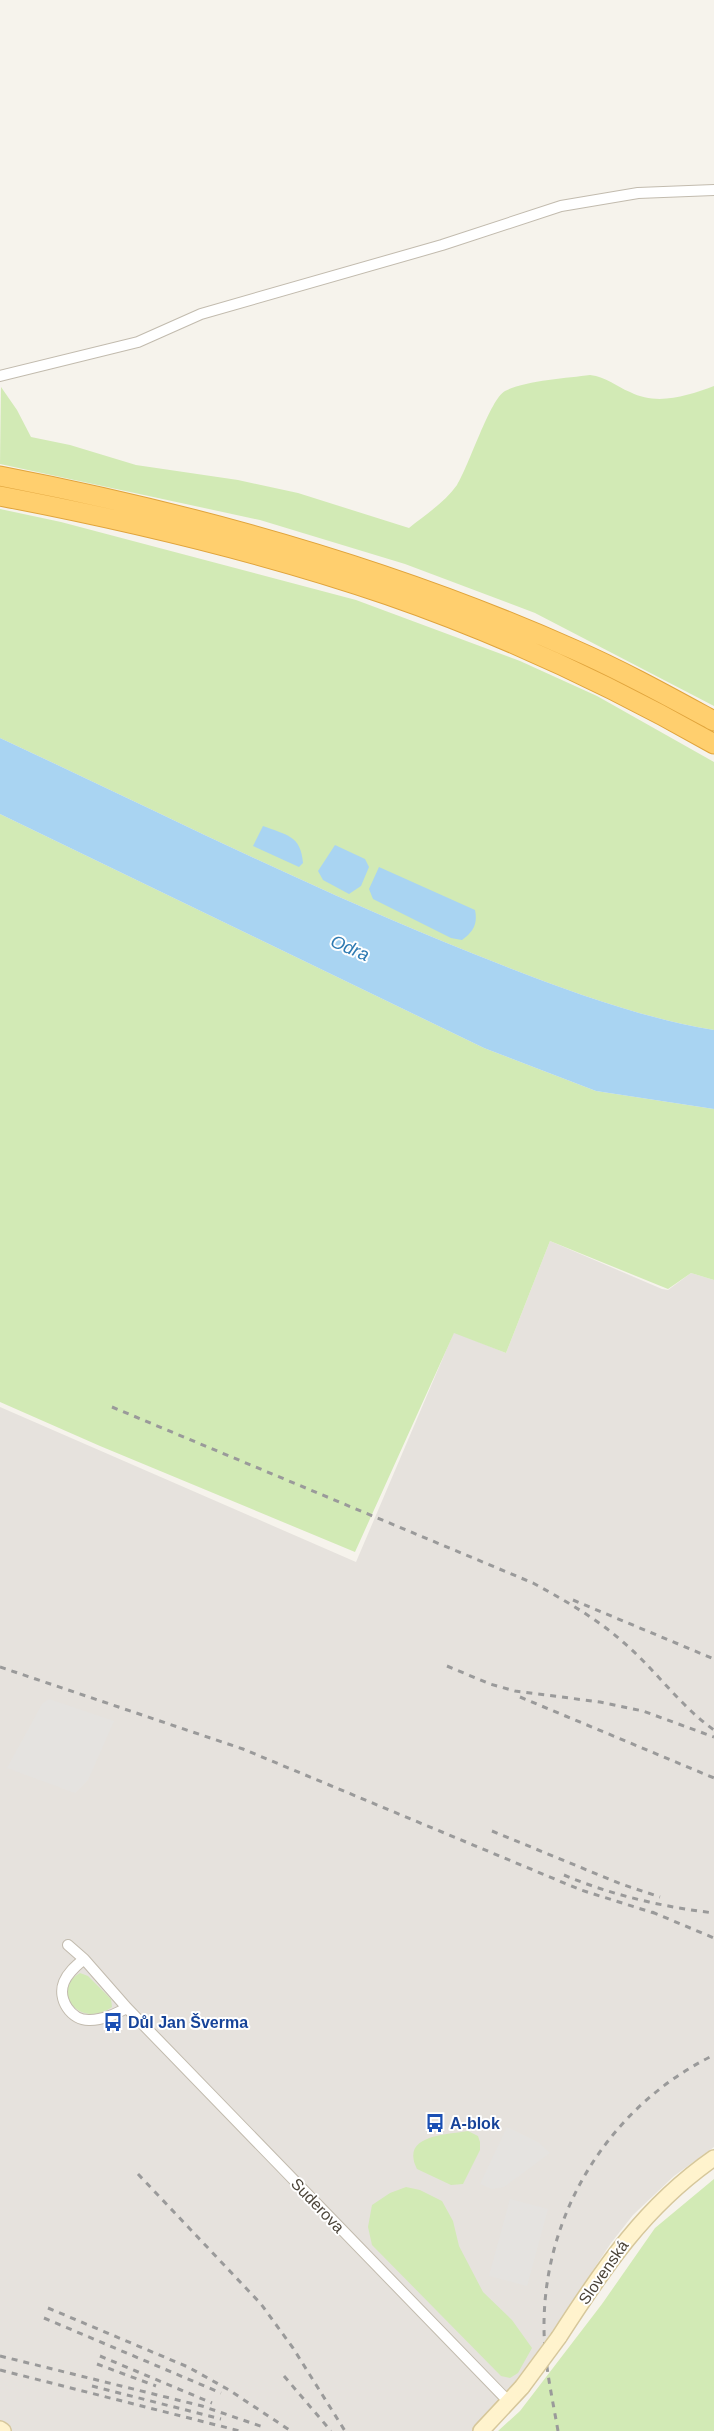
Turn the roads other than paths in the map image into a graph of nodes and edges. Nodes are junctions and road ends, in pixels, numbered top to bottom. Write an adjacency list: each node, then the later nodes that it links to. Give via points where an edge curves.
1 (714, 190): 2 (street, via 638,193 561,206 442,245 201,314 138,342)
2 (0, 376)
3 (0, 476): 5 (highway, via 177,515 286,544 398,580 492,614 576,650)
4 (0, 496): 6 (highway, via 171,532 388,595 570,669)
5 (714, 721)
6 (714, 744)
7 (68, 1945): 8 (street, Suderova)
8 (84, 1958): 9 (street, Suderova); 9 (street, via 64,1982 63,1996 70,2010 79,2018 90,2020 111,2016)
9 (127, 2008): 11 (street, Suderova)
10 (714, 2158): 11 (street, Slovenská, bridge, via 673,2188 640,2222)
11 (509, 2402): 12 (street, Slovenská)
12 (481, 2431)

